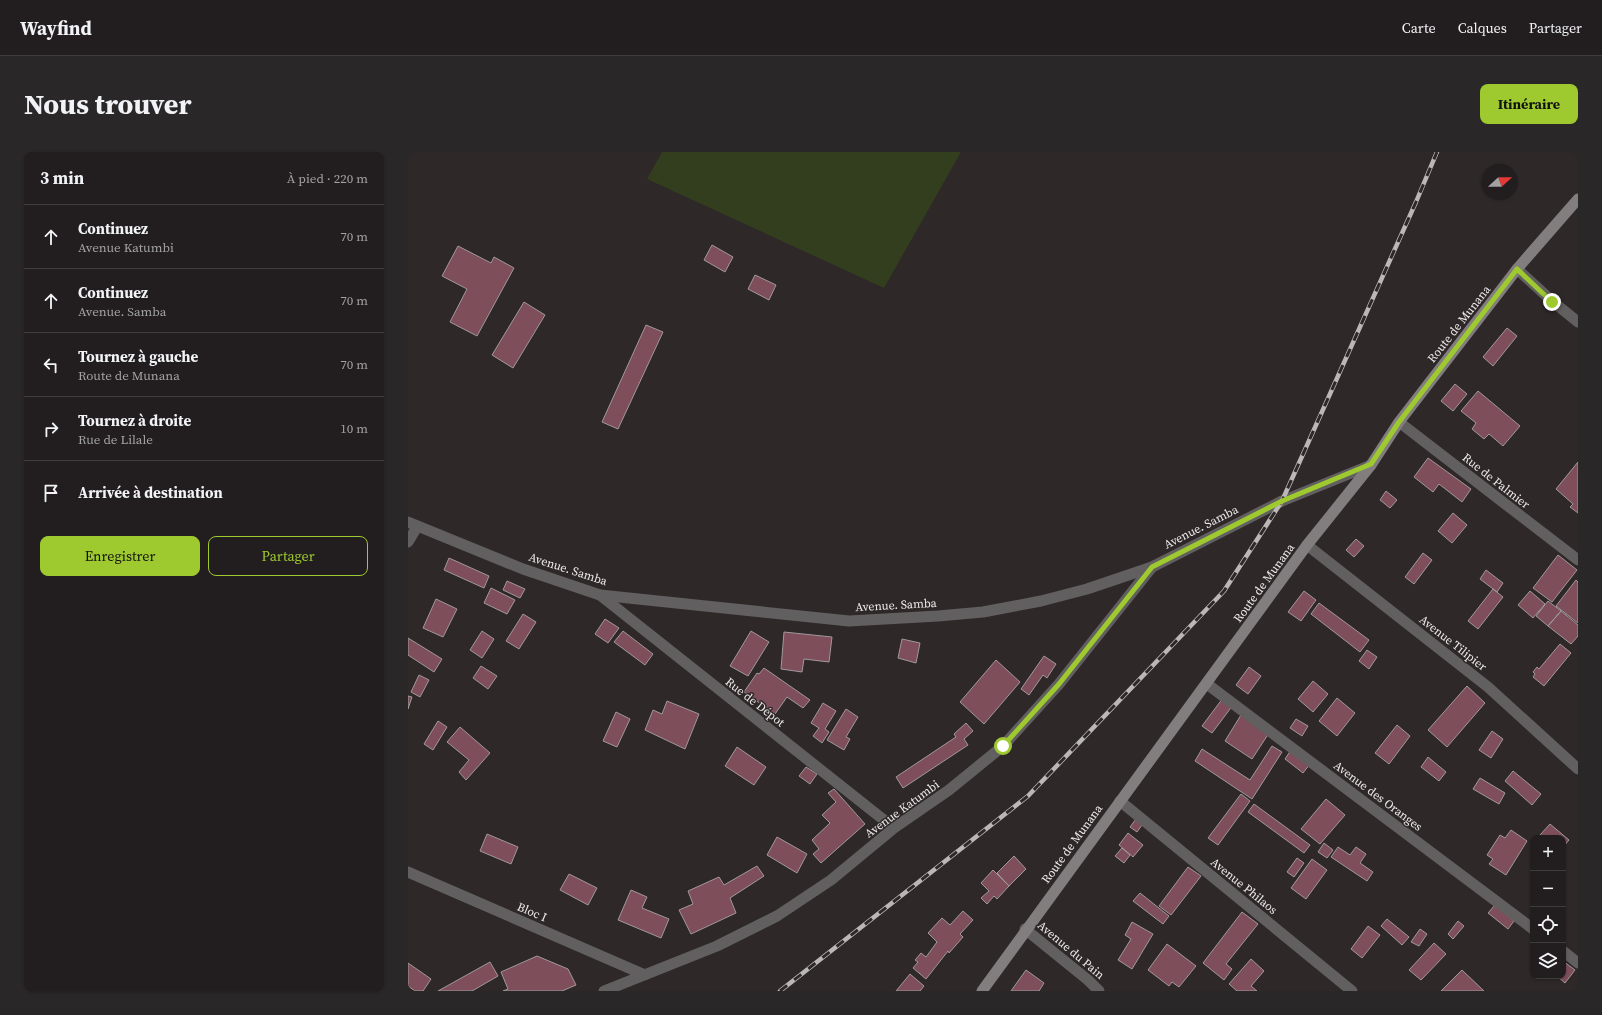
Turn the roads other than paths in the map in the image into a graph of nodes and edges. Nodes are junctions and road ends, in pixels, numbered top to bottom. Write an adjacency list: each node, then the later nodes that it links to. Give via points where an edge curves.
1 (1578, 199): 2 (main road, Route de Munana)
2 (1517, 269): 3 (street); 4 (main road, Route de Munana)
3 (1578, 322)
4 (1399, 422): 5 (main road, Route de Munana); 9 (street, Rue de Palmier)
5 (1371, 464): 8 (main road, Route de Munana); 10 (street, Avenue. Samba, via 1282,501)
6 (413, 524): 7 (street); 11 (street, Avenue. Samba, via 523,569)
7 (408, 542)
8 (1307, 545): 12 (main road, Route de Munana); 13 (street, Avenue Tilipier, via 1488,687)
9 (1578, 560)
10 (1152, 567): 11 (street, Avenue. Samba, via 1041,601 983,612 938,616 849,620); 15 (street, Avenue Katumbi, via 1059,684 1003,746 949,790)
11 (600, 595): 15 (street, Rue de Dépot)
12 (1207, 684): 14 (main road, Route de Munana); 17 (street, Avenue des Oranges)
13 (1578, 769)
14 (1120, 801): 18 (main road, Route de Munana); 25 (street, Avenue Philaos)
15 (894, 828): 21 (street, Avenue Katumbi, via 831,880 777,916 717,946)
16 (408, 872): 21 (street, Bloc I)
17 (1530, 927)
18 (1026, 929): 23 (main road, Route de Munana); 24 (street, Avenue du Pain)
19 (1566, 953): 20 (street)
20 (1578, 962)
21 (645, 975): 22 (street, Avenue Katumbi)
22 (604, 991)
23 (982, 991)
24 (1099, 991)
25 (1352, 991)

